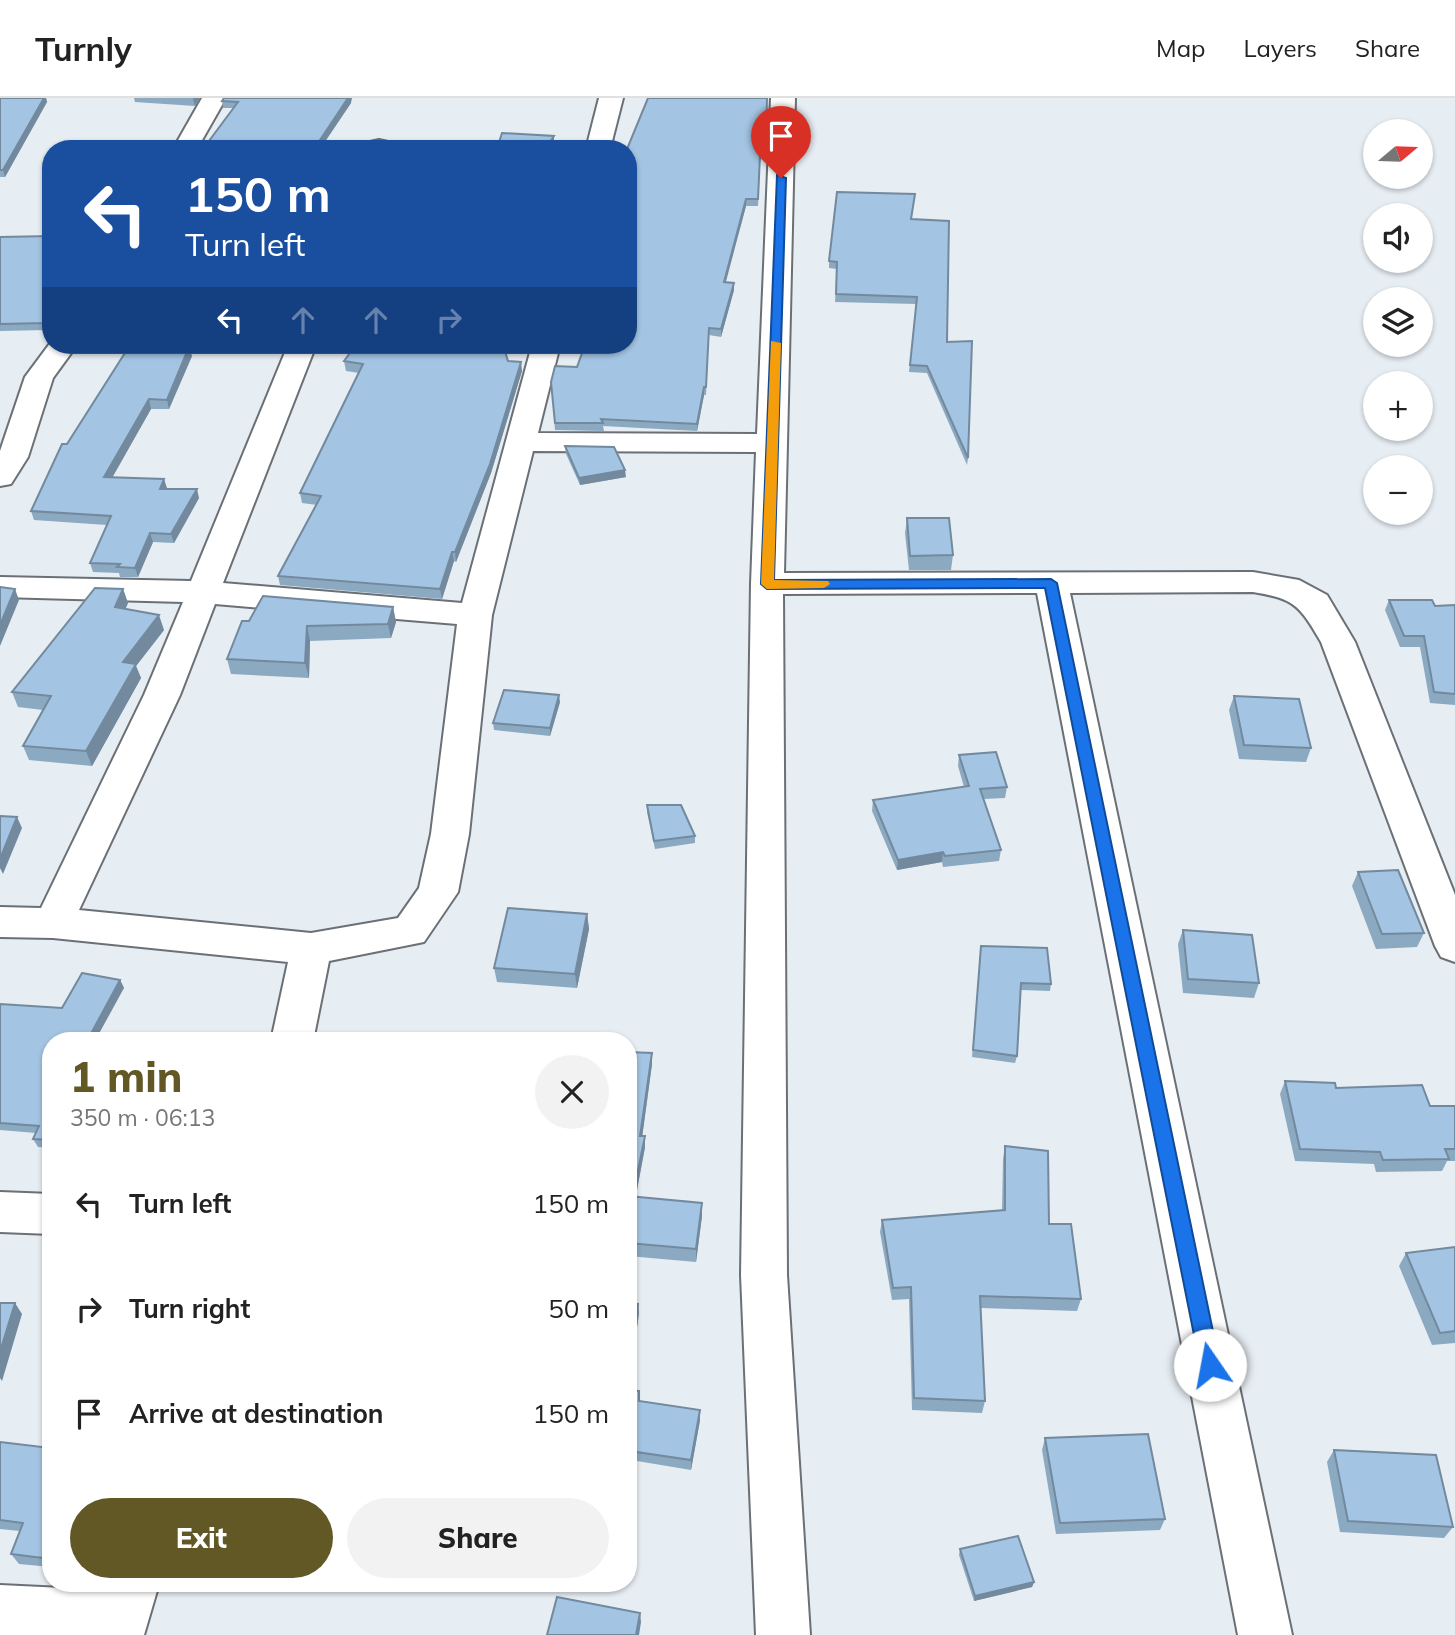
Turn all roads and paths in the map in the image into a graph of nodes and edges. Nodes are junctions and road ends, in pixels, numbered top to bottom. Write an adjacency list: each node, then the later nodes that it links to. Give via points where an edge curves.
1 (214, 98): 4 (street)
2 (611, 98): 5 (street)
3 (783, 98): 10 (street)
4 (190, 140)
5 (600, 140)
6 (56, 354): 11 (street, via 39,377 13,457)
7 (299, 354): 15 (street)
8 (544, 354): 9 (street)
9 (521, 442): 10 (street); 16 (street)
10 (772, 443): 13 (street)
11 (0, 477)
12 (1051, 583): 13 (street); 19 (street, via 1253,582 1287,587 1315,603 1338,642); 27 (street)
13 (767, 584): 26 (street, via 764,1275)
14 (0, 587): 15 (street)
15 (202, 592): 16 (street); 18 (street, via 162,695)
16 (475, 615): 20 (street, via 450,834 438,892 410,931)
17 (0, 922): 18 (street)
18 (53, 923): 20 (street)
19 (1455, 946)
20 (311, 949): 21 (street)
21 (294, 1032)
22 (0, 1212): 23 (street)
23 (42, 1214)
24 (0, 1612): 25 (street)
25 (124, 1612)
26 (783, 1635)
27 (1265, 1635)

